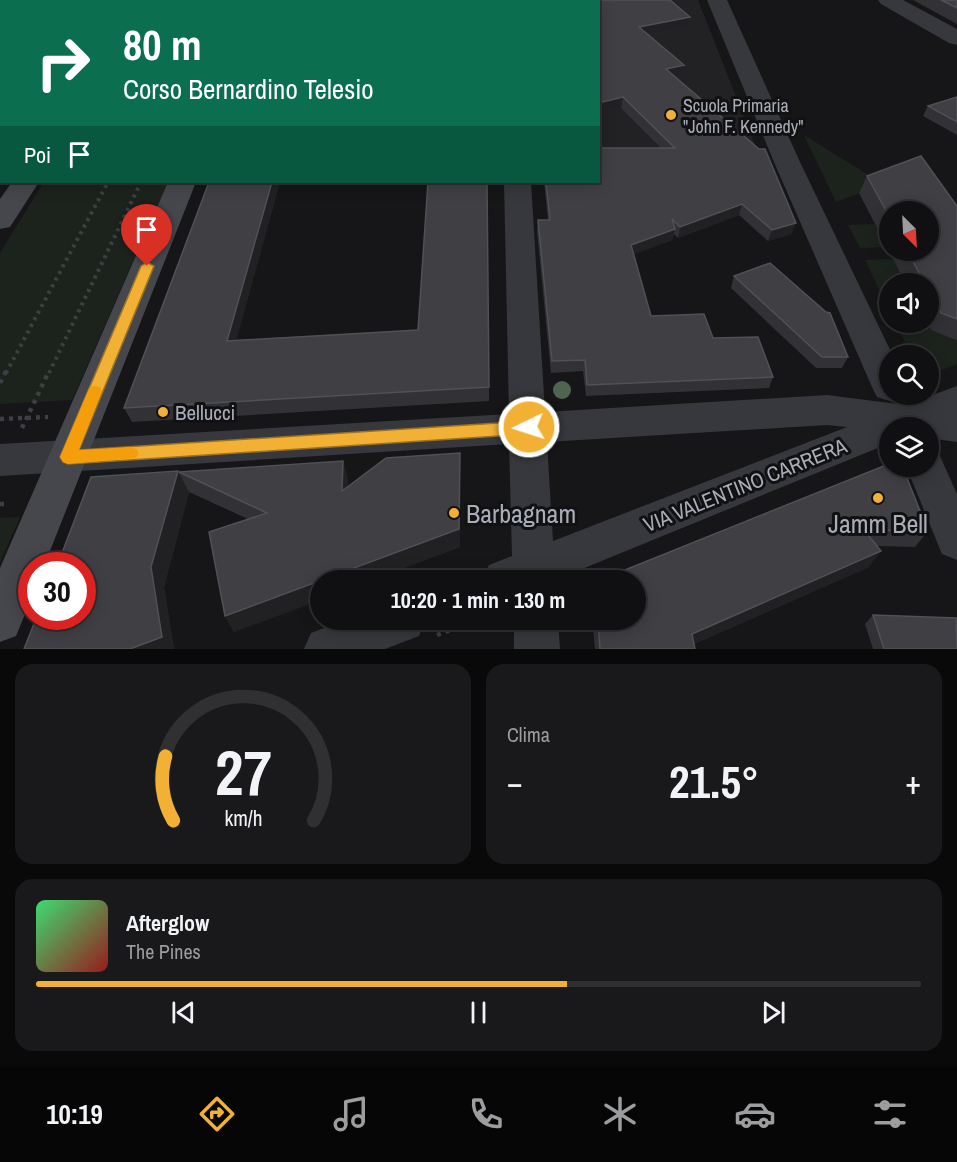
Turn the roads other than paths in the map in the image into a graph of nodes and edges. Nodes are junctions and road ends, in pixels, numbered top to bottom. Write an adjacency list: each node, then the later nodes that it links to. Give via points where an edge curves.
1 (717, 0): 8 (street)
2 (888, 0): 3 (street)
3 (957, 38)
4 (24, 183): 7 (street)
5 (182, 183): 13 (street)
6 (517, 183): 11 (street, VIA VALENTINO CARRERA)
7 (0, 220)
8 (879, 363)
9 (957, 400): 10 (street, VIA VALENTINO CARRERA)
10 (902, 414): 11 (street, via 827,410); 12 (street); 18 (street, VIA VALENTINO CARRERA)
11 (529, 427): 13 (street); 17 (street, VIA VALENTINO CARRERA)
12 (957, 427)
13 (68, 457): 14 (street); 19 (street)
14 (4, 460)
15 (930, 477): 16 (street)
16 (957, 541)
17 (524, 570)
18 (540, 570)
19 (0, 620)
20 (410, 630): 22 (street)
21 (536, 630): 23 (street)
22 (327, 649)
23 (537, 649)

